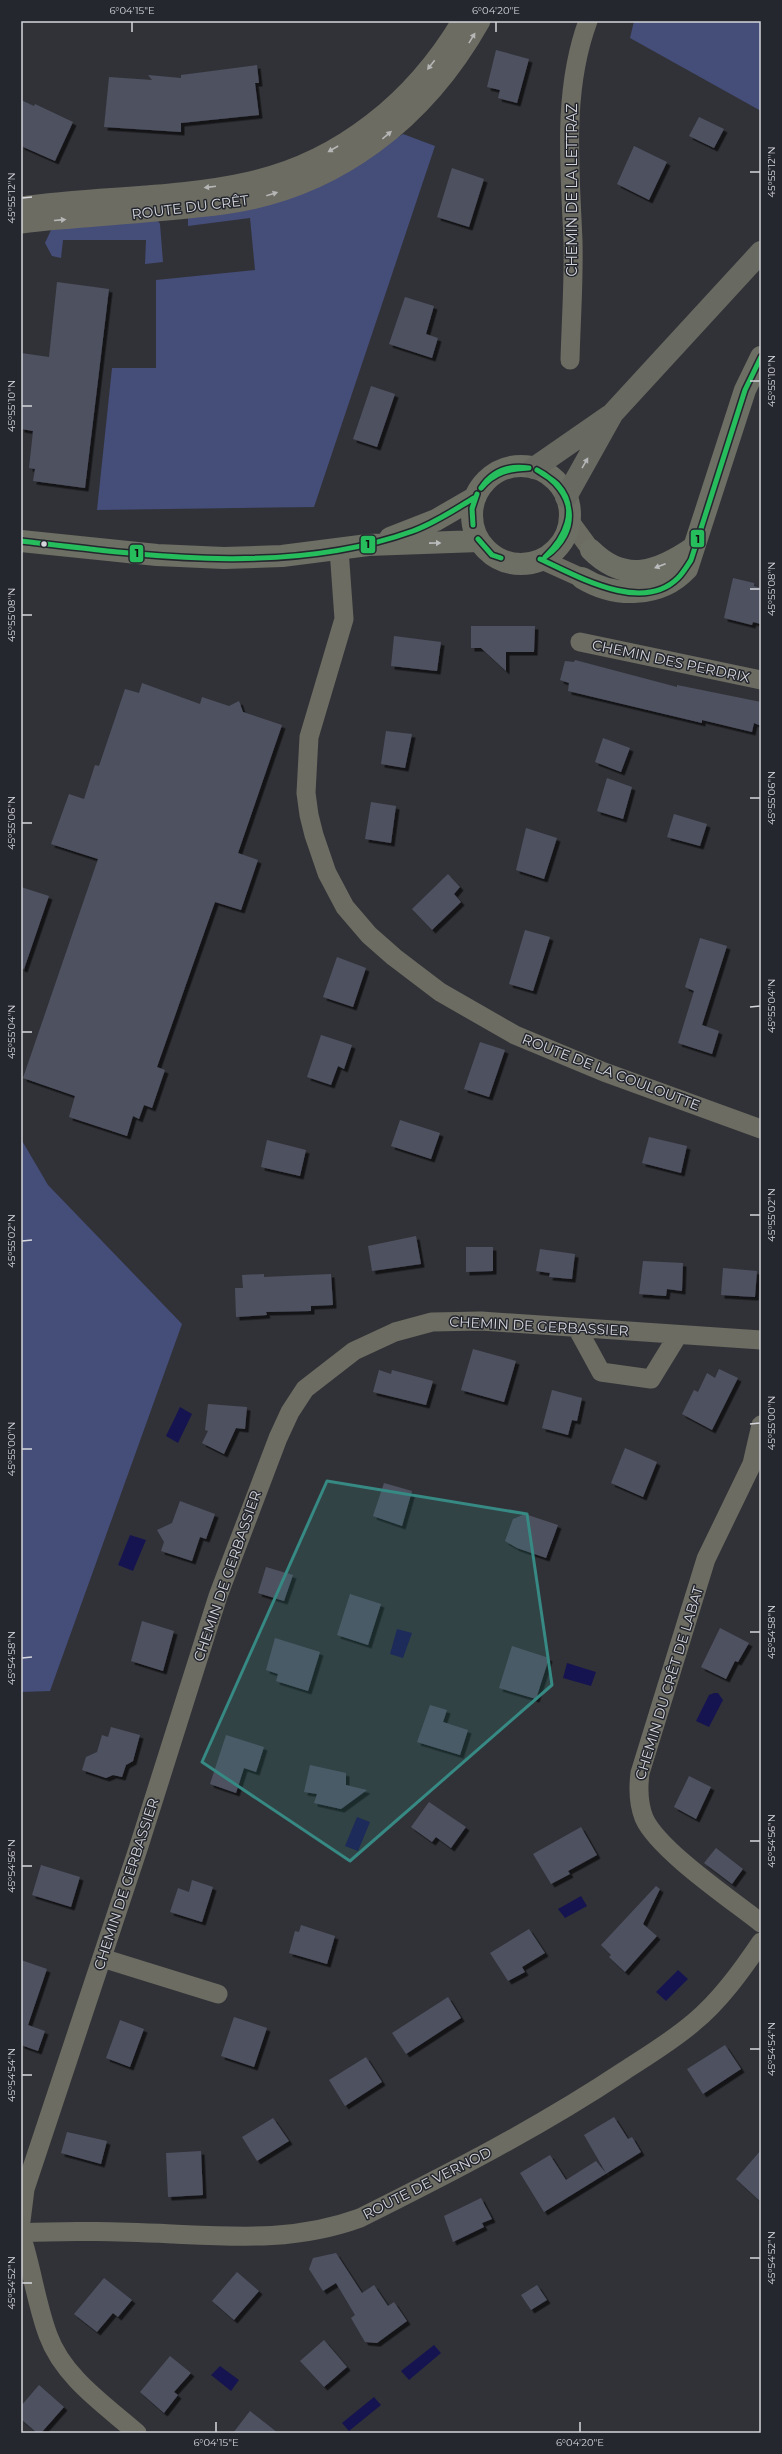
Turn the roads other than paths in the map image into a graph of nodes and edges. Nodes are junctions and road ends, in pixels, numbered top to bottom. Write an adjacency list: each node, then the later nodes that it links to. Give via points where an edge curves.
1 (461, 21): 4 (street, ROUTE DU CRÊT, one-way to 4, via 423,75 386,111 345,142 305,164 267,177 227,185)
2 (482, 21): 5 (street, ROUTE DU CRÊT, one-way to 2, via 223,205 268,195 324,174 370,147 408,118 444,80)
3 (588, 21): 8 (street, CHEMIN DE LA LETTRAZ, via 577,56 570,118 573,242)
4 (21, 206)
5 (21, 224)
6 (761, 252): 9 (highway)
7 (761, 357): 17 (main road, via 745,390)
8 (570, 360)
9 (613, 413): 10 (highway); 11 (highway, one-way to 9)
10 (534, 468): 11 (main road, via 547,474 558,484); 12 (main road, via 505,468 481,485)
11 (566, 497): 13 (main road, via 570,512)
12 (474, 498): 15 (main road, via 472,520); 16 (main road, via 413,531)
13 (569, 520): 19 (street); 20 (main road, via 562,542 551,554)
14 (21, 541): 18 (main road, via 157,555 224,558 282,556)
15 (479, 541): 16 (main road, one-way to 15); 20 (main road, via 490,553 504,561 520,564)
16 (368, 544): 18 (main road)
17 (694, 547): 19 (main road, one-way to 19, via 677,559 658,567 631,571 615,569 600,560); 21 (main road, via 687,569 678,578 651,591 635,593 601,588)
18 (339, 549): 24 (street, ROUTE DE LA COULOUTTE, via 344,619 309,737 306,793 308,815 325,867 345,907 369,935 440,992 515,1035 597,1069)
19 (591, 550)
20 (540, 559): 21 (street)
21 (582, 578)
22 (580, 642): 23 (street, CHEMIN DES PERDRIX)
23 (761, 680)
24 (761, 1128)
25 (578, 1328): 26 (street, CHEMIN DE GERBASSIER); 26 (street, via 601,1372 651,1379); 31 (street, CHEMIN DE GERBASSIER, via 453,1320 416,1325 354,1351 305,1389 290,1412 278,1438 218,1596)
26 (678, 1334): 27 (street, CHEMIN DE GERBASSIER)
27 (761, 1340)
28 (761, 1425): 29 (street, CHEMIN DU CRÊT DE LABAT, via 752,1464 706,1559 638,1785 640,1808 657,1839)
29 (761, 1923)
30 (761, 1942): 34 (street, ROUTE DE VERNOD, via 716,2001 671,2040 594,2091 528,2130 360,2218 313,2232 274,2236 86,2230)
31 (102, 1958): 32 (street); 33 (street, CHEMIN DE GERBASSIER, via 25,2188)
32 (218, 1994)
33 (21, 2221)
34 (21, 2234): 35 (street, via 31,2264 44,2322 54,2347 75,2378)
35 (137, 2433)

